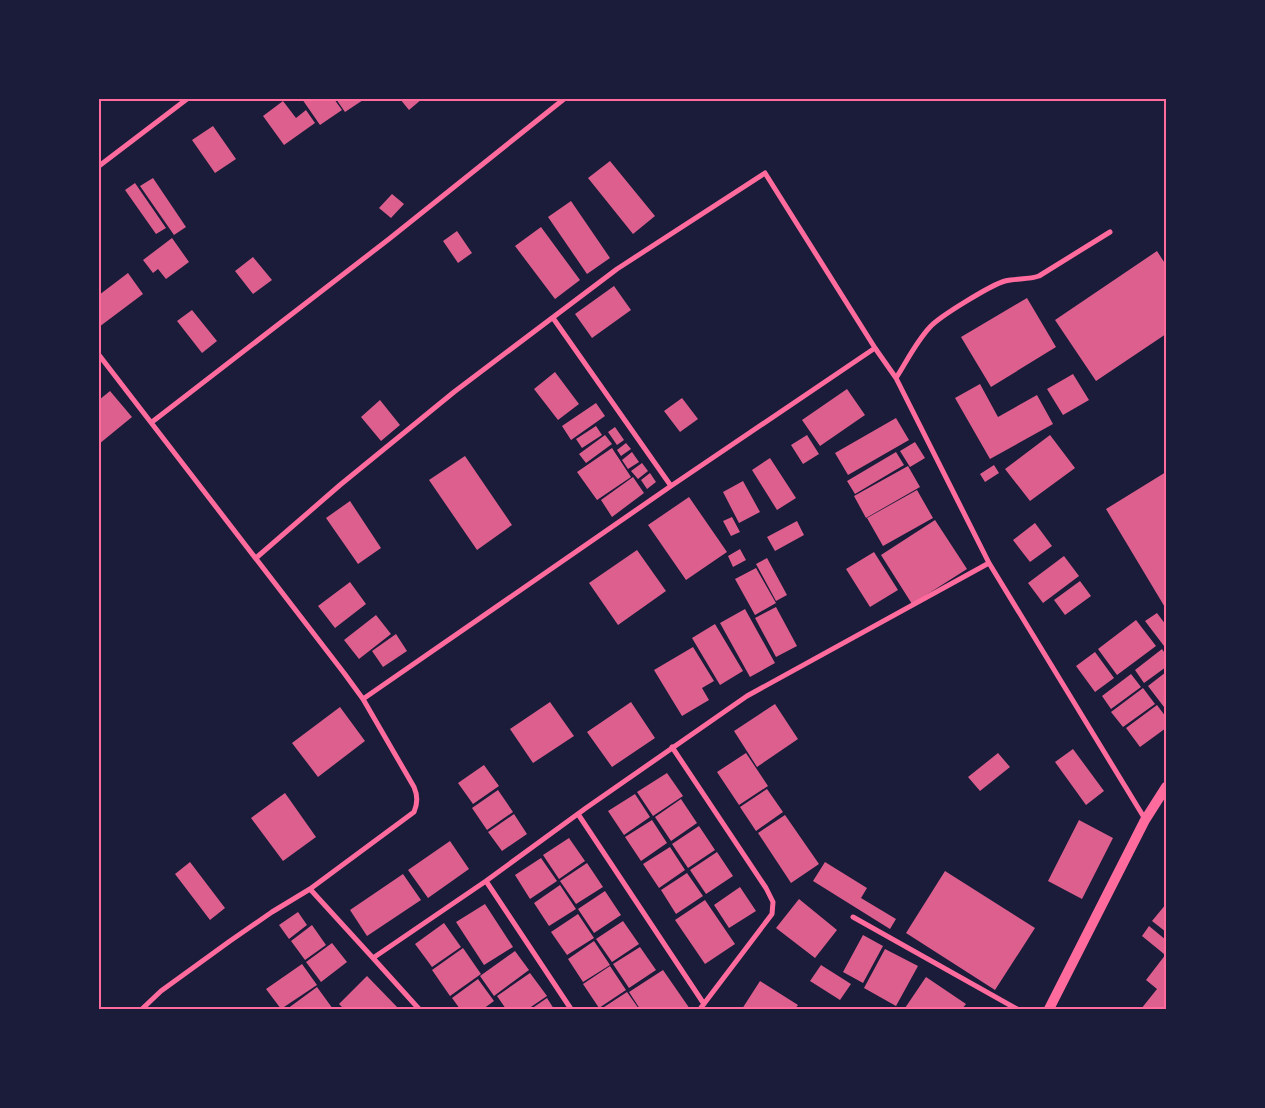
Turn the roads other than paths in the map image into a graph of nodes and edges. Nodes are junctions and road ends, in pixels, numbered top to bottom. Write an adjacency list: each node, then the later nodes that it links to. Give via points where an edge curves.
1 (187, 99): 3 (street)
2 (564, 99): 9 (street)
3 (99, 166)
4 (1110, 232): 8 (street, via 1039,276 999,283 939,319)
5 (553, 318): 6 (street, via 617,269 765,173); 10 (street); 11 (street, via 446,398)
6 (875, 348): 8 (street); 10 (street)
7 (99, 355): 9 (street)
8 (896, 378): 12 (street)
9 (152, 422): 11 (street)
10 (671, 486): 13 (street)
11 (256, 558): 13 (street)
12 (989, 563): 14 (street, via 771,682); 17 (street)
13 (363, 699): 19 (street, via 407,773 416,792 417,803 414,812)
14 (672, 747): 16 (street); 22 (street, via 773,902 772,914)
15 (1166, 787): 17 (main road)
16 (578, 814): 18 (street); 22 (street)
17 (1145, 820): 28 (main road)
18 (486, 881): 21 (street); 25 (street)
19 (310, 889): 21 (street); 23 (street, via 230,941 161,991)
20 (853, 917): 27 (street)
21 (373, 958): 24 (street)
22 (704, 1004): 26 (street)
23 (142, 1009)
24 (419, 1009)
25 (572, 1009)
26 (700, 1009)
27 (1017, 1009)
28 (1049, 1009)

